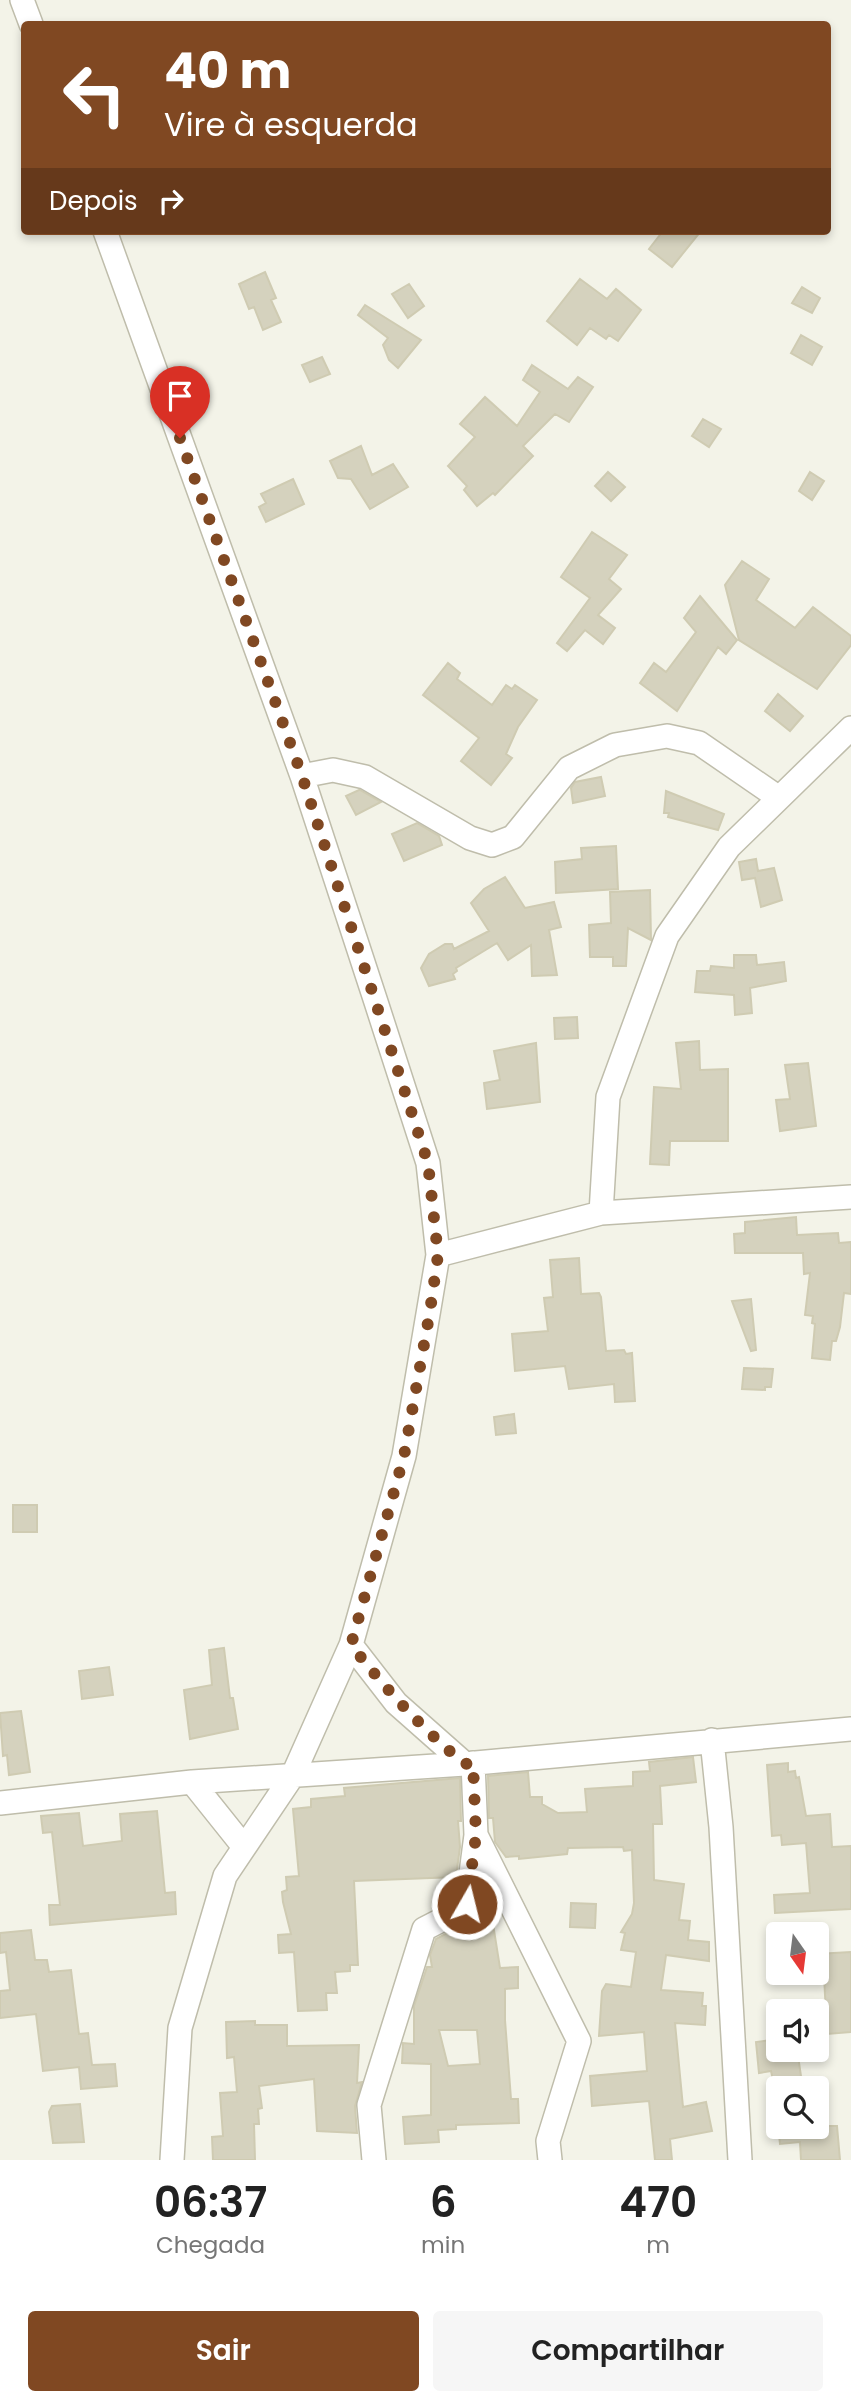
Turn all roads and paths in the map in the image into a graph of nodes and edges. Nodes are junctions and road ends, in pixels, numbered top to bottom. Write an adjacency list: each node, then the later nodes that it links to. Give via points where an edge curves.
1 (22, 0): 2 (street)
2 (30, 21)
3 (106, 235): 5 (street)
4 (851, 728): 6 (street)
5 (302, 776): 6 (street, via 333,771 365,777 470,838 492,845 513,837 569,768 615,745 667,736 699,743); 9 (street, via 428,1163)
6 (779, 798): 8 (street, via 729,847 667,936 608,1097)
7 (851, 1197): 8 (street)
8 (601, 1213): 9 (street)
9 (438, 1255): 10 (street, via 404,1456)
10 (351, 1645): 13 (street, via 397,1703); 14 (street)
11 (851, 1729): 12 (street)
12 (712, 1740): 13 (street); 22 (street)
13 (469, 1763): 14 (street); 17 (street)
14 (293, 1775): 15 (street); 18 (street)
15 (192, 1782): 16 (street); 18 (street)
16 (0, 1803)
17 (476, 1835): 20 (street, via 467,1904 424,1929 416,1954 369,2105); 21 (street, via 579,2041 548,2141)
18 (244, 1847): 19 (street, via 225,1876 180,2028)
19 (172, 2160)
20 (374, 2160)
21 (550, 2160)
22 (740, 2160)

